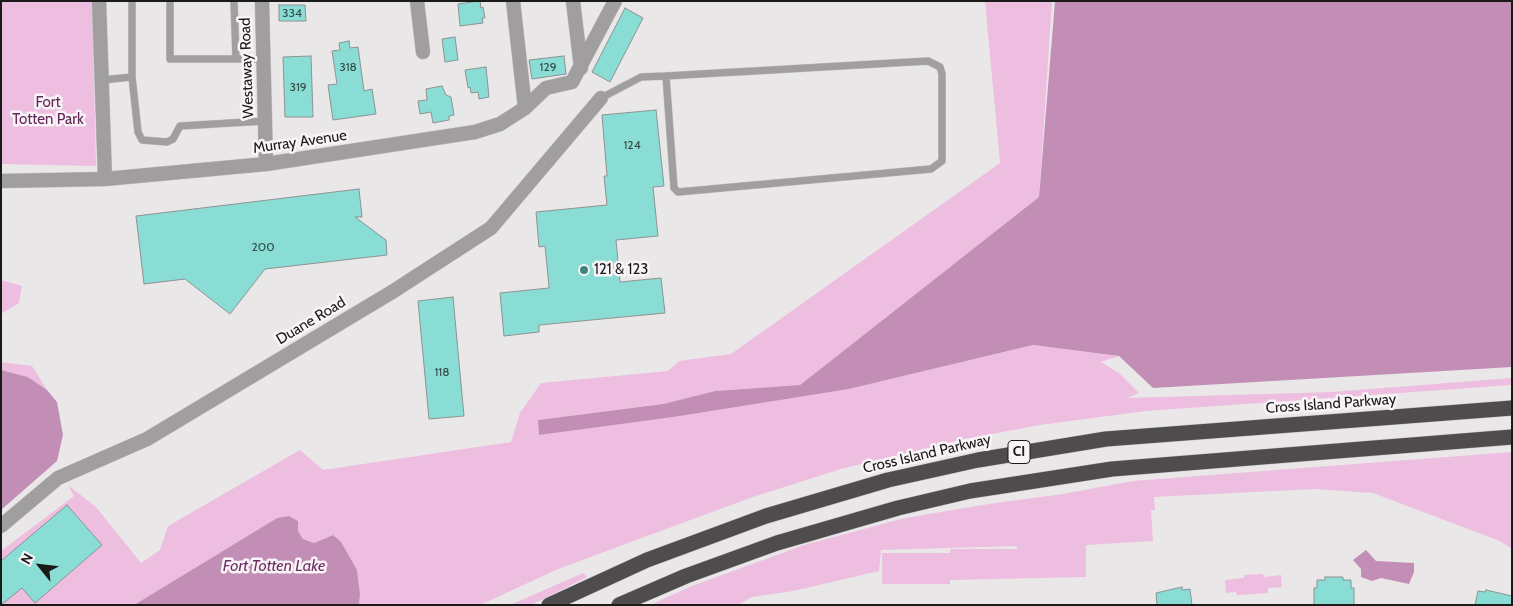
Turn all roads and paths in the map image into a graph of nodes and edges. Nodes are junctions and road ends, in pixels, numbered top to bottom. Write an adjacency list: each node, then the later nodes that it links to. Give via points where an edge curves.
1 (98, 1): 16 (street)
2 (132, 1): 15 (lane)
3 (170, 1): 11 (lane, via 170,59)
4 (234, 1): 11 (lane)
5 (262, 1): 12 (street, Westaway Road)
6 (417, 1): 10 (street)
7 (513, 1): 18 (street)
8 (573, 1): 13 (street)
9 (615, 1): 13 (street)
10 (423, 52)
11 (236, 59): 12 (lane)
12 (263, 59): 19 (street, Westaway Road)
13 (581, 69): 18 (street, Murray Avenue, via 572,82 546,88)
14 (666, 76): 14 (lane, via 934,63 942,74 942,161 931,169 678,192 674,188); 17 (lane, via 641,77)
15 (132, 77): 16 (lane); 19 (lane, via 138,132 142,140 167,142 173,139 180,126)
16 (102, 80): 21 (street)
17 (601, 98): 25 (street, Duane Road, via 491,228 392,292 147,439 58,478)
18 (526, 108): 20 (street, Murray Avenue, via 500,124 475,132)
19 (265, 121): 20 (street, Westaway Road)
20 (266, 164): 21 (street, Murray Avenue)
21 (105, 179): 22 (street, Murray Avenue)
22 (1, 181)
23 (1512, 408): 26 (highway, Cross Island Parkway / CI, via 1106,439 978,460 880,482 766,516 647,560)
24 (1512, 437): 27 (highway, CI, via 1112,469 970,492 898,508 777,543 686,576)
25 (1, 526)
26 (549, 605)
27 (619, 605)

